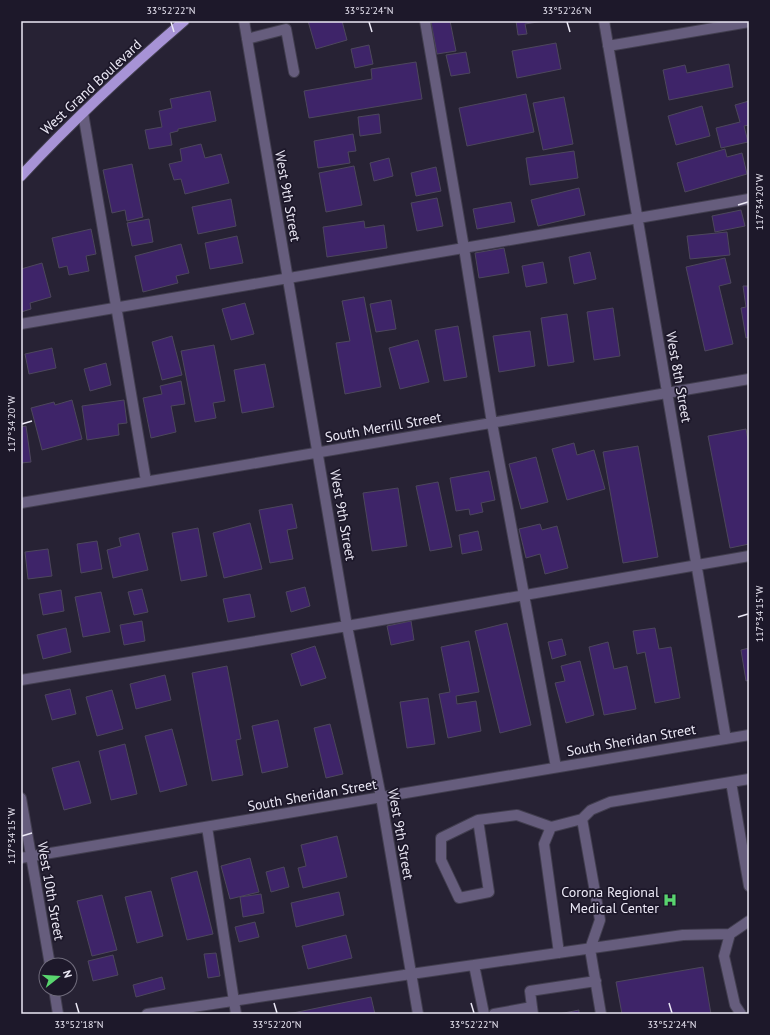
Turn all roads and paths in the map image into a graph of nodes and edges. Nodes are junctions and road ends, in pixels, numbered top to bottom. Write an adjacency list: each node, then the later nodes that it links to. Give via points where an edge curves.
1 (184, 21): 9 (main road, West Grand Boulevard)
2 (244, 21): 6 (street, West 9th Street)
3 (425, 21): 13 (street)
4 (604, 21): 7 (street, West 8th Street)
5 (749, 22): 7 (street)
6 (247, 39): 8 (street, via 286,29); 14 (street, West 9th Street)
7 (608, 46): 12 (street, West 8th Street)
8 (294, 72)
9 (83, 113): 10 (main road, West Grand Boulevard); 15 (street)
10 (21, 176)
11 (749, 199): 12 (street)
12 (638, 218): 13 (street); 18 (street, West 8th Street)
13 (464, 248): 14 (street); 19 (street)
14 (288, 278): 15 (street); 20 (street, West 9th Street)
15 (118, 307): 16 (street); 21 (street)
16 (21, 324)
17 (749, 379): 18 (street, South Merrill Street)
18 (667, 393): 19 (street, South Merrill Street); 24 (street, West 8th Street)
19 (492, 423): 20 (street, South Merrill Street); 25 (street)
20 (318, 452): 21 (street, South Merrill Street); 26 (street, West 9th Street)
21 (146, 481): 22 (street, South Merrill Street)
22 (21, 503)
23 (749, 556): 24 (street)
24 (697, 565): 25 (street); 29 (street, West 8th Street)
25 (524, 595): 26 (street); 30 (street)
26 (347, 626): 27 (street); 33 (street, West 9th Street)
27 (21, 680)
28 (749, 735): 29 (street, South Sheridan Street)
29 (726, 739): 30 (street, South Sheridan Street)
30 (556, 767): 33 (street, South Sheridan Street)
31 (749, 779): 32 (street)
32 (731, 782): 35 (street, via 610,802 591,810); 40 (street)
33 (381, 797): 37 (street, South Sheridan Street); 47 (street, West 9th Street)
34 (21, 798): 39 (street, West 10th Street)
35 (582, 819): 38 (street); 43 (street, via 600,920)
36 (478, 820): 36 (street, via 489,892 459,898 441,860 442,838); 38 (street, via 517,815)
37 (207, 827): 39 (street, South Sheridan Street); 50 (street)
38 (551, 827): 44 (street, via 544,844)
39 (26, 857): 45 (street, West 10th Street)
40 (749, 886)
41 (749, 921): 42 (street)
42 (730, 934): 43 (street, via 683,935); 59 (street, via 724,956 735,1005)
43 (590, 949): 44 (street); 48 (street)
44 (559, 953): 46 (street)
45 (48, 957)
46 (474, 965): 47 (street); 56 (street)
47 (411, 974): 50 (street); 55 (street, West 9th Street)
48 (596, 981): 51 (street, via 530,991); 58 (street)
49 (55, 997): 52 (street)
50 (234, 1000): 53 (street); 54 (street)
51 (532, 1011): 57 (street)
52 (58, 1014)
53 (147, 1014)
54 (236, 1014)
55 (418, 1014)
56 (484, 1014)
57 (494, 1014)
58 (601, 1014)
59 (741, 1014)

